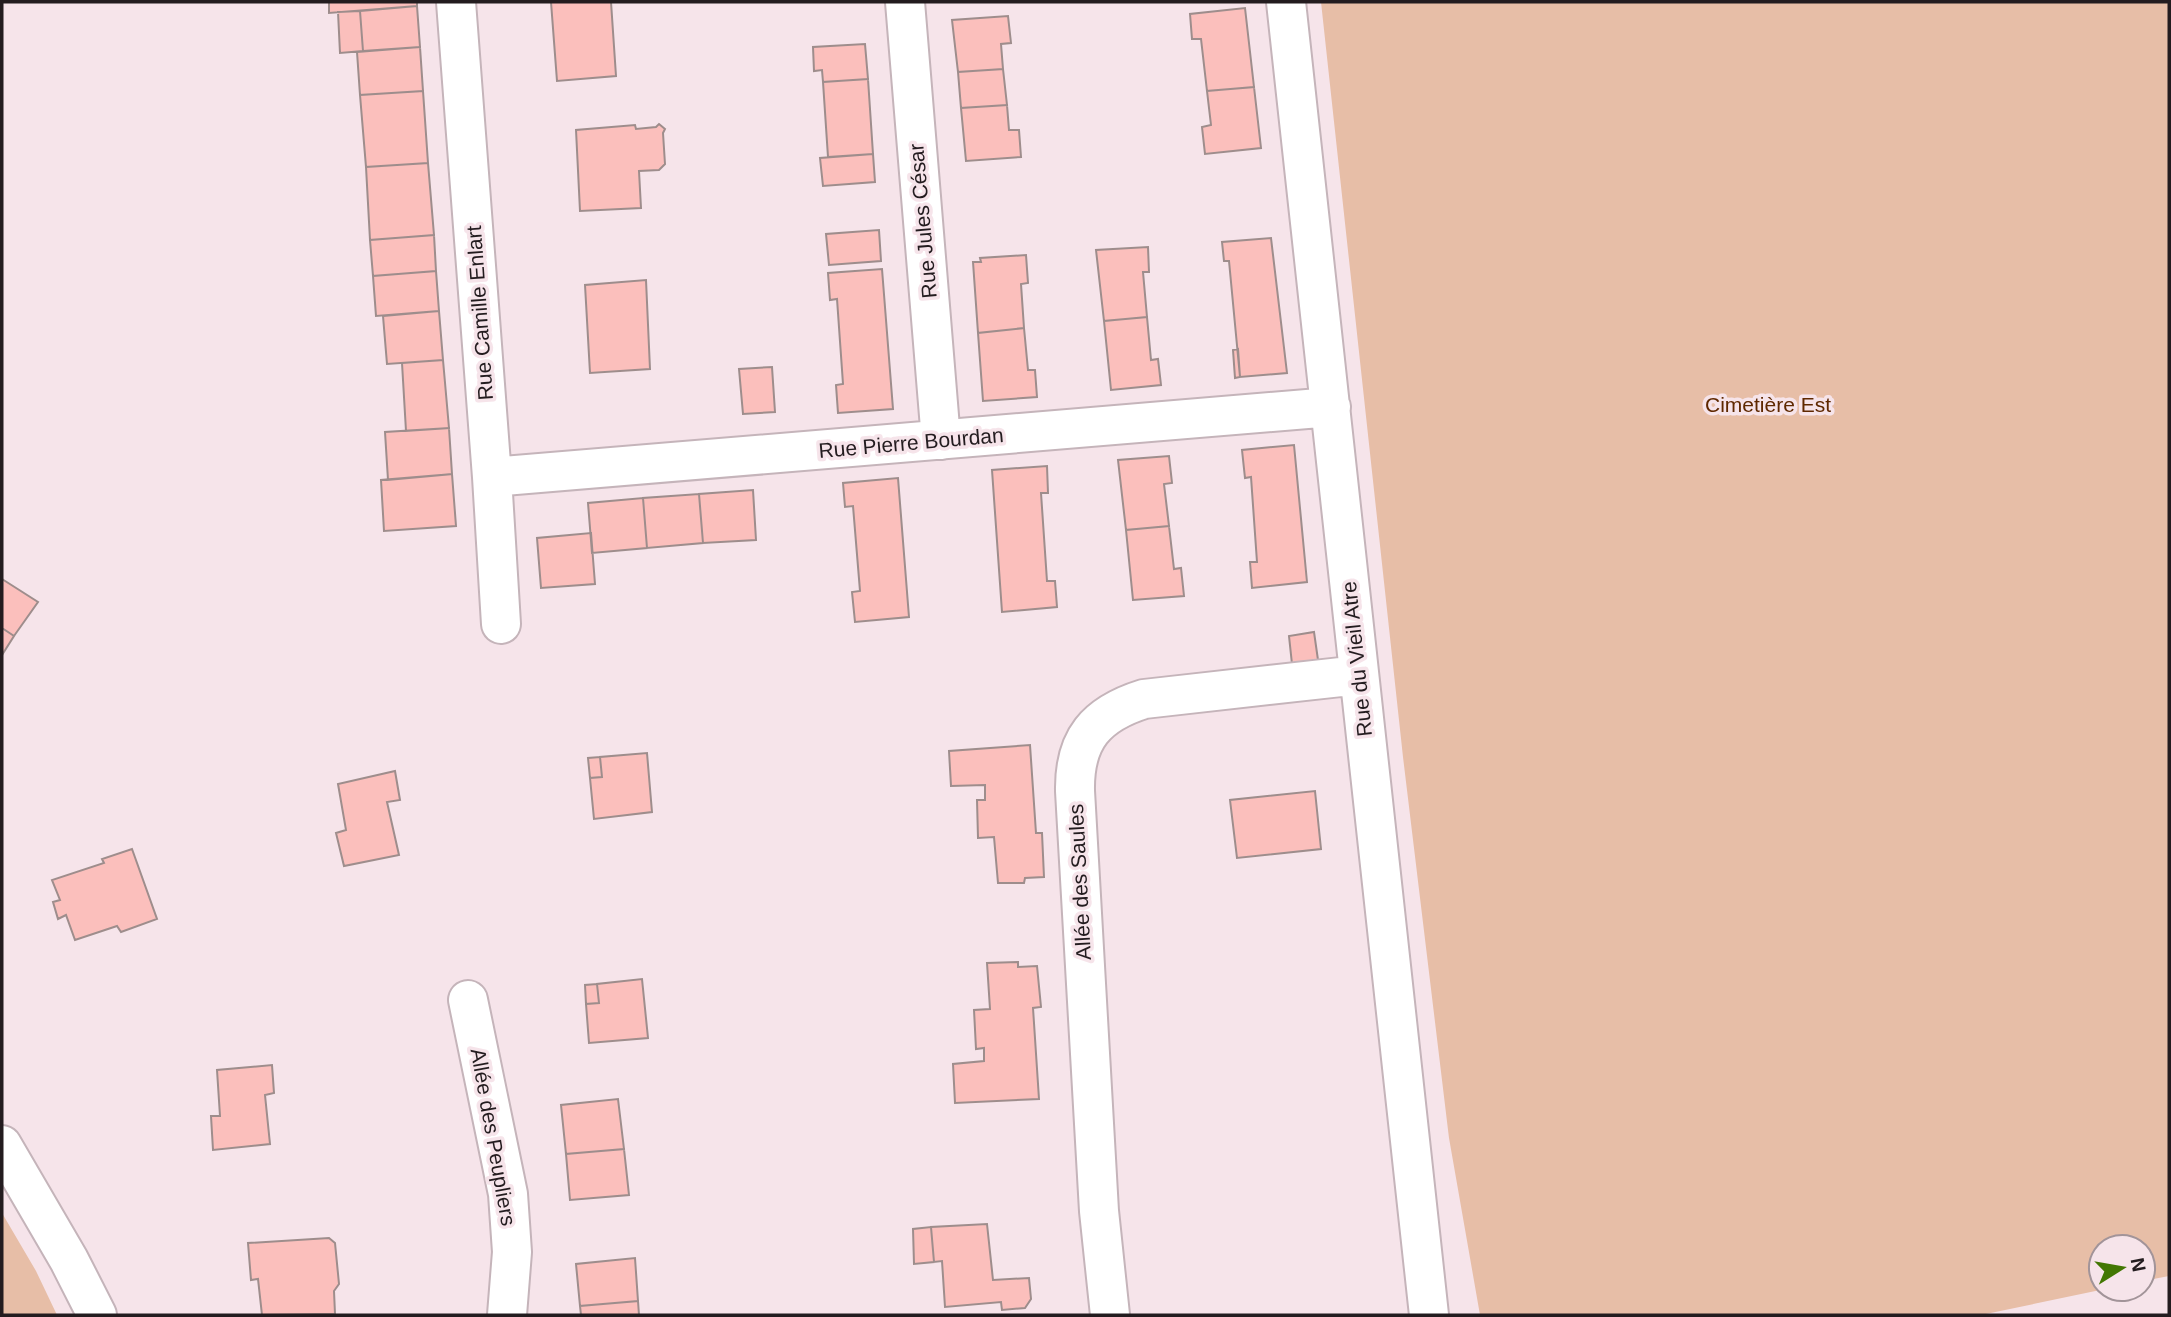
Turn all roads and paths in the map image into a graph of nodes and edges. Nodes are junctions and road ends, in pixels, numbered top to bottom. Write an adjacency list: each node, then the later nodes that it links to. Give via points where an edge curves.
1 (457, 2): 6 (street, Rue Camille Enlart)
2 (905, 2): 5 (street, Rue Jules César)
3 (1286, 2): 4 (street, Rue du Vieil Atre)
4 (1331, 407): 5 (street, Rue Pierre Bourdan); 8 (street, Rue du Vieil Atre)
5 (941, 440): 6 (street, Rue Pierre Bourdan)
6 (492, 477): 7 (street, Rue Camille Enlart)
7 (501, 624)
8 (1359, 675): 13 (street, Allée des Saules, via 1144,699 1098,722 1077,755 1074,772 1098,1197); 14 (street, Rue du Vieil Atre)
9 (468, 1000): 12 (street, Allée des Peupliers, via 508,1194 512,1252)
10 (2, 1145): 11 (street)
11 (97, 1315)
12 (507, 1315)
13 (1110, 1315)
14 (1429, 1315)

